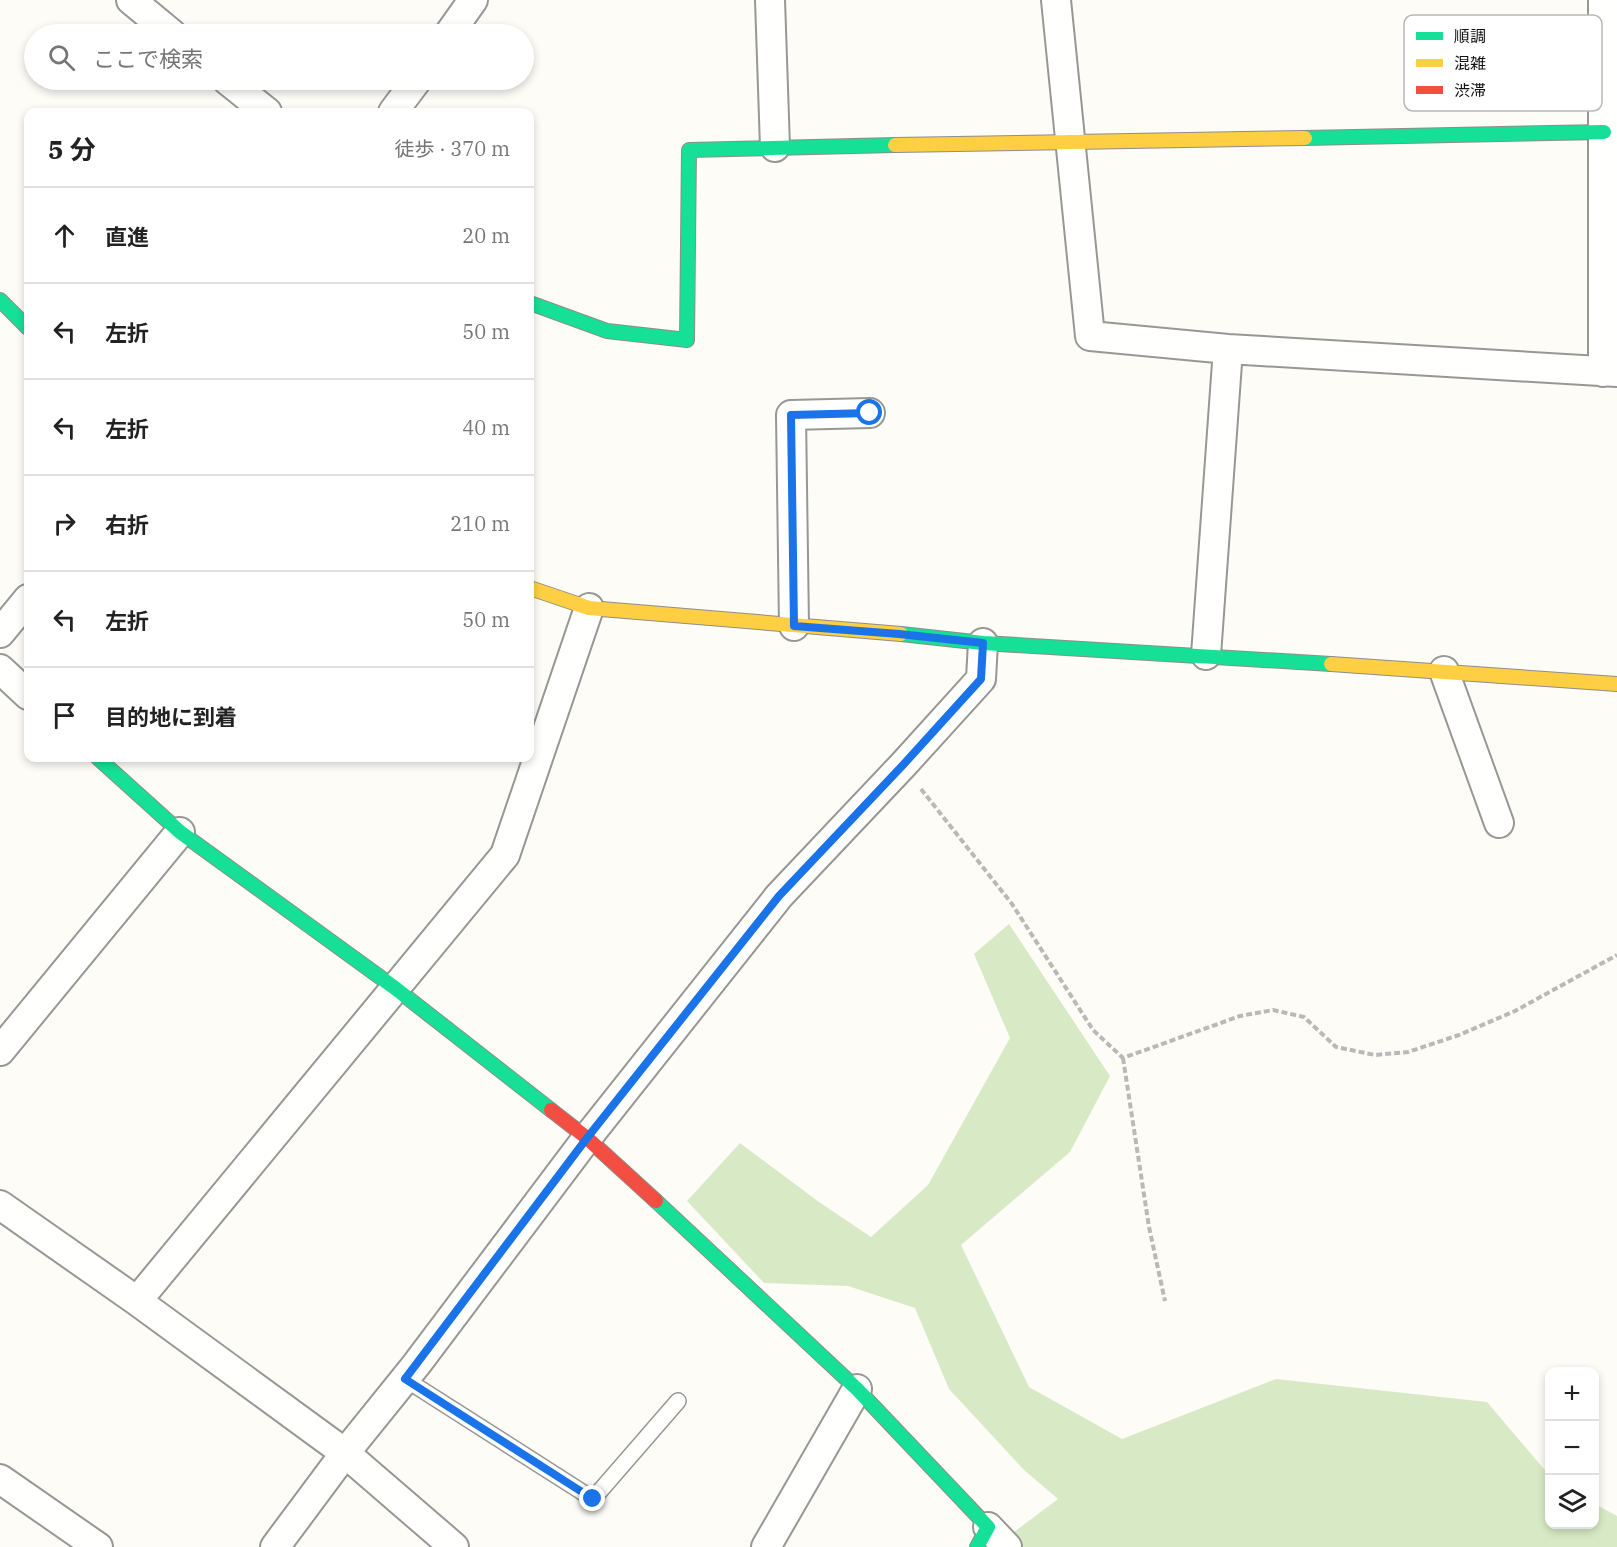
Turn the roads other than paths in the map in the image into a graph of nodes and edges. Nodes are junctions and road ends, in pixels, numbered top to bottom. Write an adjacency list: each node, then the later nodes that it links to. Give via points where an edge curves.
1 (131, 0): 6 (street)
2 (473, 0): 7 (street)
3 (770, 0): 14 (street)
4 (1056, 0): 13 (street)
5 (1603, 0): 12 (street)
6 (160, 24)
7 (456, 24)
8 (240, 90): 10 (street)
9 (410, 90): 11 (street)
10 (262, 108)
11 (396, 108)
12 (1604, 132): 13 (street); 19 (street)
13 (1071, 143): 14 (street); 18 (street, via 1090,336)
14 (775, 147): 16 (street, via 689,150 687,340 607,331)
15 (0, 300): 17 (street)
16 (534, 304)
17 (24, 324)
18 (1228, 349): 19 (street); 27 (street)
19 (1610, 372)
20 (870, 413): 24 (street, via 791,415)
21 (534, 589): 23 (street)
22 (24, 604): 25 (street)
23 (589, 608): 24 (street); 35 (street, via 505,855)
24 (794, 626): 26 (street)
25 (0, 633)
26 (983, 643): 27 (street); 37 (street, via 981,679 779,896)
27 (1206, 655): 29 (street)
28 (0, 669): 31 (street)
29 (1444, 671): 30 (street); 33 (street)
30 (1617, 684)
31 (24, 691)
32 (102, 762): 34 (street)
33 (1498, 823)
34 (180, 832): 35 (street); 36 (street)
35 (395, 988): 37 (street); 39 (street)
36 (0, 1051)
37 (587, 1138): 40 (street); 41 (street)
38 (0, 1204): 39 (street)
39 (137, 1301): 43 (street)
40 (405, 1379): 42 (lane, via 593,1499); 43 (street)
41 (857, 1389): 45 (street); 49 (street)
42 (678, 1401)
43 (345, 1453): 47 (street); 48 (street)
44 (0, 1479): 46 (street)
45 (982, 1537): 50 (street)
46 (98, 1547)
47 (275, 1547)
48 (454, 1547)
49 (766, 1547)
50 (1007, 1547)

